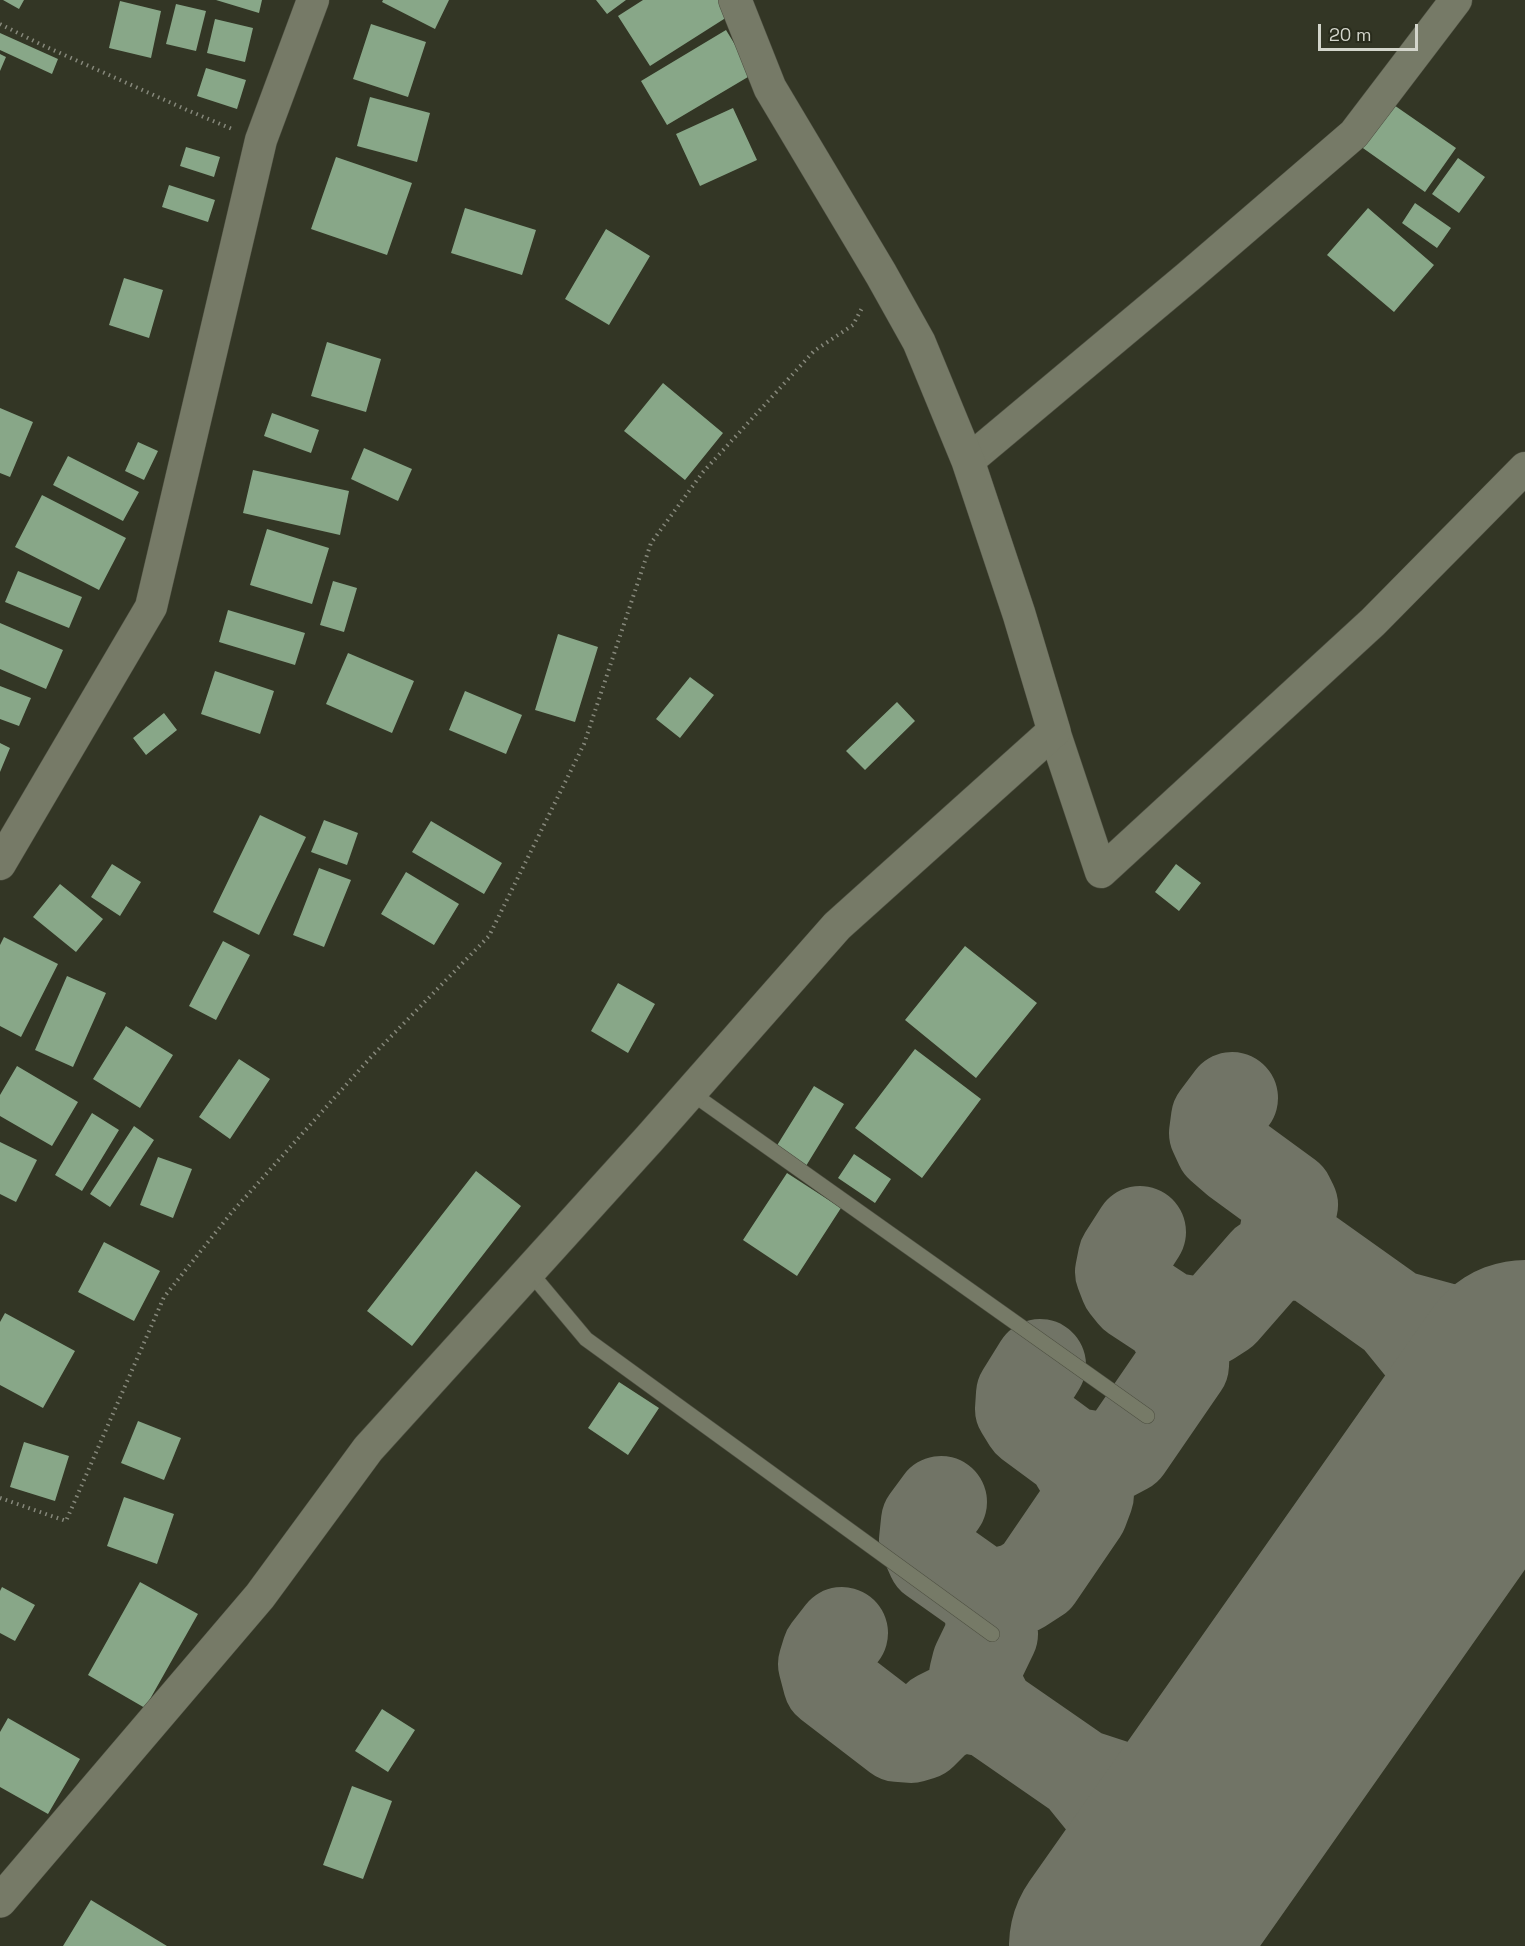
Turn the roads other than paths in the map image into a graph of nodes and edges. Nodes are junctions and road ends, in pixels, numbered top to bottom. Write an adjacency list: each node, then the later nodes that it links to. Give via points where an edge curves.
1 (313, 0): 7 (street, via 261,140 151,606)
2 (735, 0): 4 (street, via 770,88 919,342)
3 (1456, 0): 4 (street, via 1354,134)
4 (968, 461): 6 (street)
5 (1525, 468): 6 (street, via 1373,622 1101,872)
6 (1053, 731): 8 (street, via 837,926)
7 (0, 864)
8 (690, 1092): 9 (street); 10 (lane)
9 (529, 1271): 11 (lane, via 586,1340); 12 (street, via 368,1449 260,1596)
10 (1148, 1416)
11 (992, 1634)
12 (0, 1901)

